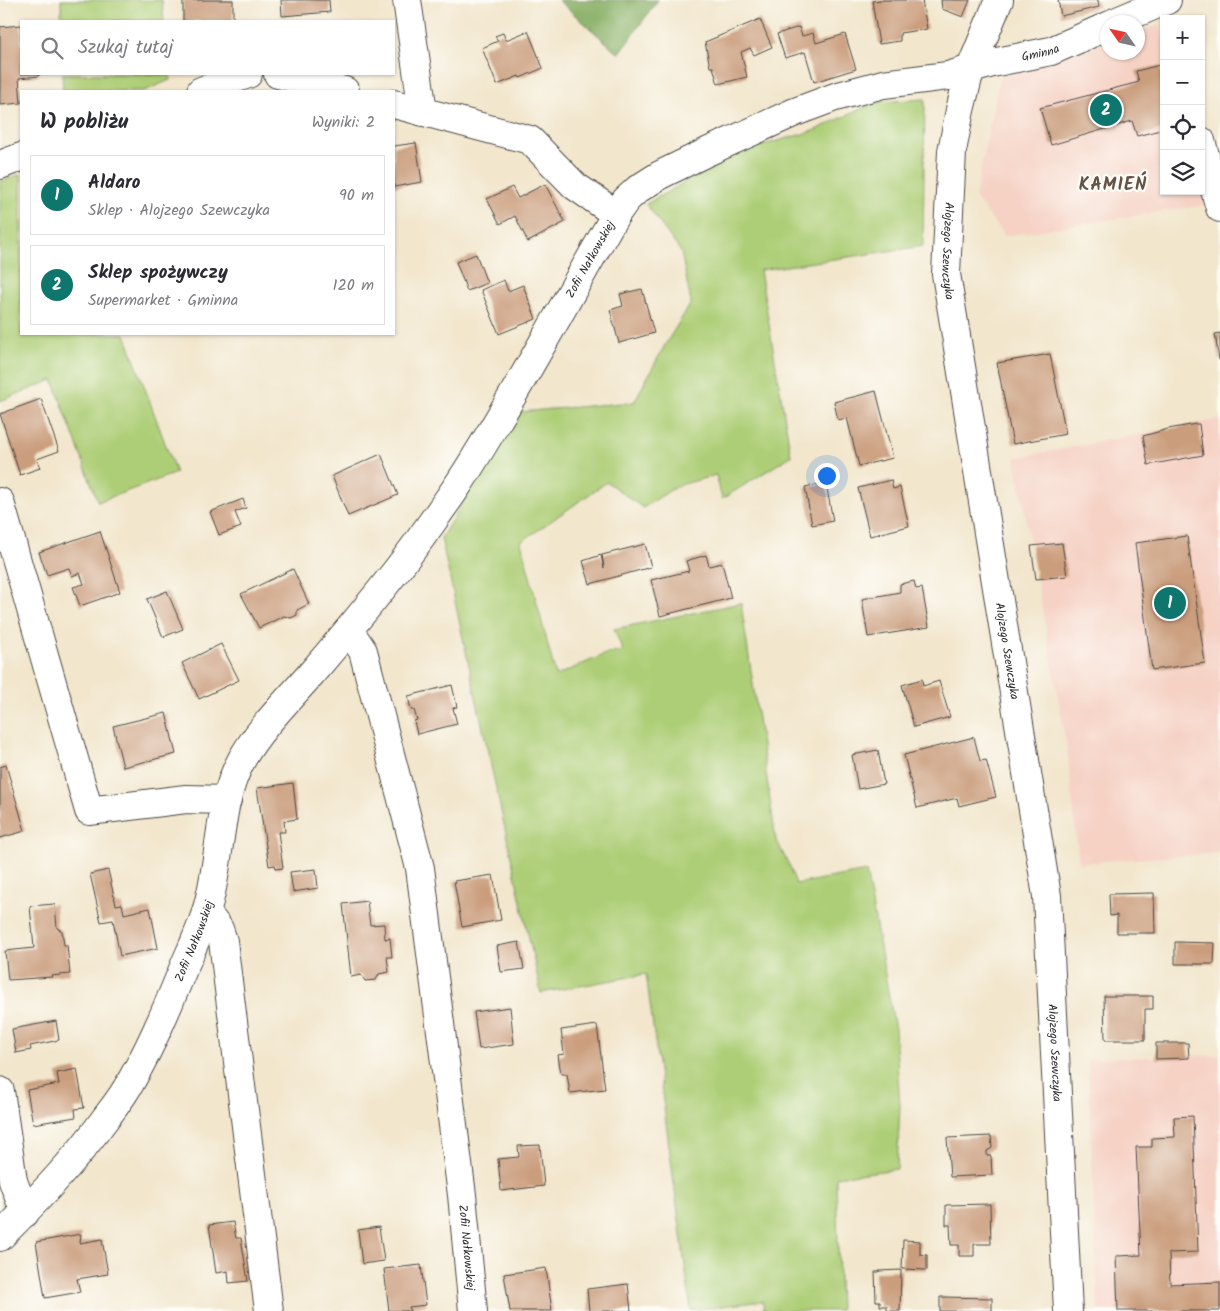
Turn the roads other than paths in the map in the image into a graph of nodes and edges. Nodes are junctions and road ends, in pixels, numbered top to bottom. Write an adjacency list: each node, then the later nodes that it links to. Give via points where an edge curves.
1 (407, 0): 12 (street)
2 (999, 0): 6 (street, Alojzego Szewczyka)
3 (1165, 7): 4 (street)
4 (1138, 15)
5 (1100, 29): 6 (street, Gminna, via 1050,51)
6 (970, 70): 17 (street, Zofii Nałkowskiej, via 883,84 795,112 660,175 638,189); 27 (street, Alojzego Szewczyka, via 952,151 946,274 1047,896)
7 (245, 75): 9 (street)
8 (282, 75): 10 (street)
9 (204, 90)
10 (341, 90)
11 (395, 104): 12 (street)
12 (423, 112): 17 (street, via 530,140 575,186)
13 (1204, 150): 16 (street)
14 (20, 157): 15 (street)
15 (0, 165)
16 (1220, 208)
17 (616, 214): 19 (street, Zofii Nałkowskiej, via 459,485)
18 (0, 502): 20 (street, via 89,811 186,799)
19 (349, 630): 20 (street, Zofii Nałkowskiej, via 274,716 242,759); 26 (street, Zofii Nałkowskiej, via 362,652 420,868 462,1195)
20 (228, 800): 21 (street, Zofii Nałkowskiej)
21 (206, 912): 23 (street, Zofii Nałkowskiej, via 169,1003 134,1076 83,1148); 25 (street, via 219,929 222,941)
22 (0, 1091): 23 (street, via 13,1181)
23 (25, 1213): 24 (street, Zofii Nałkowskiej)
24 (0, 1237)
25 (269, 1311)
26 (473, 1311)
27 (1068, 1311)

